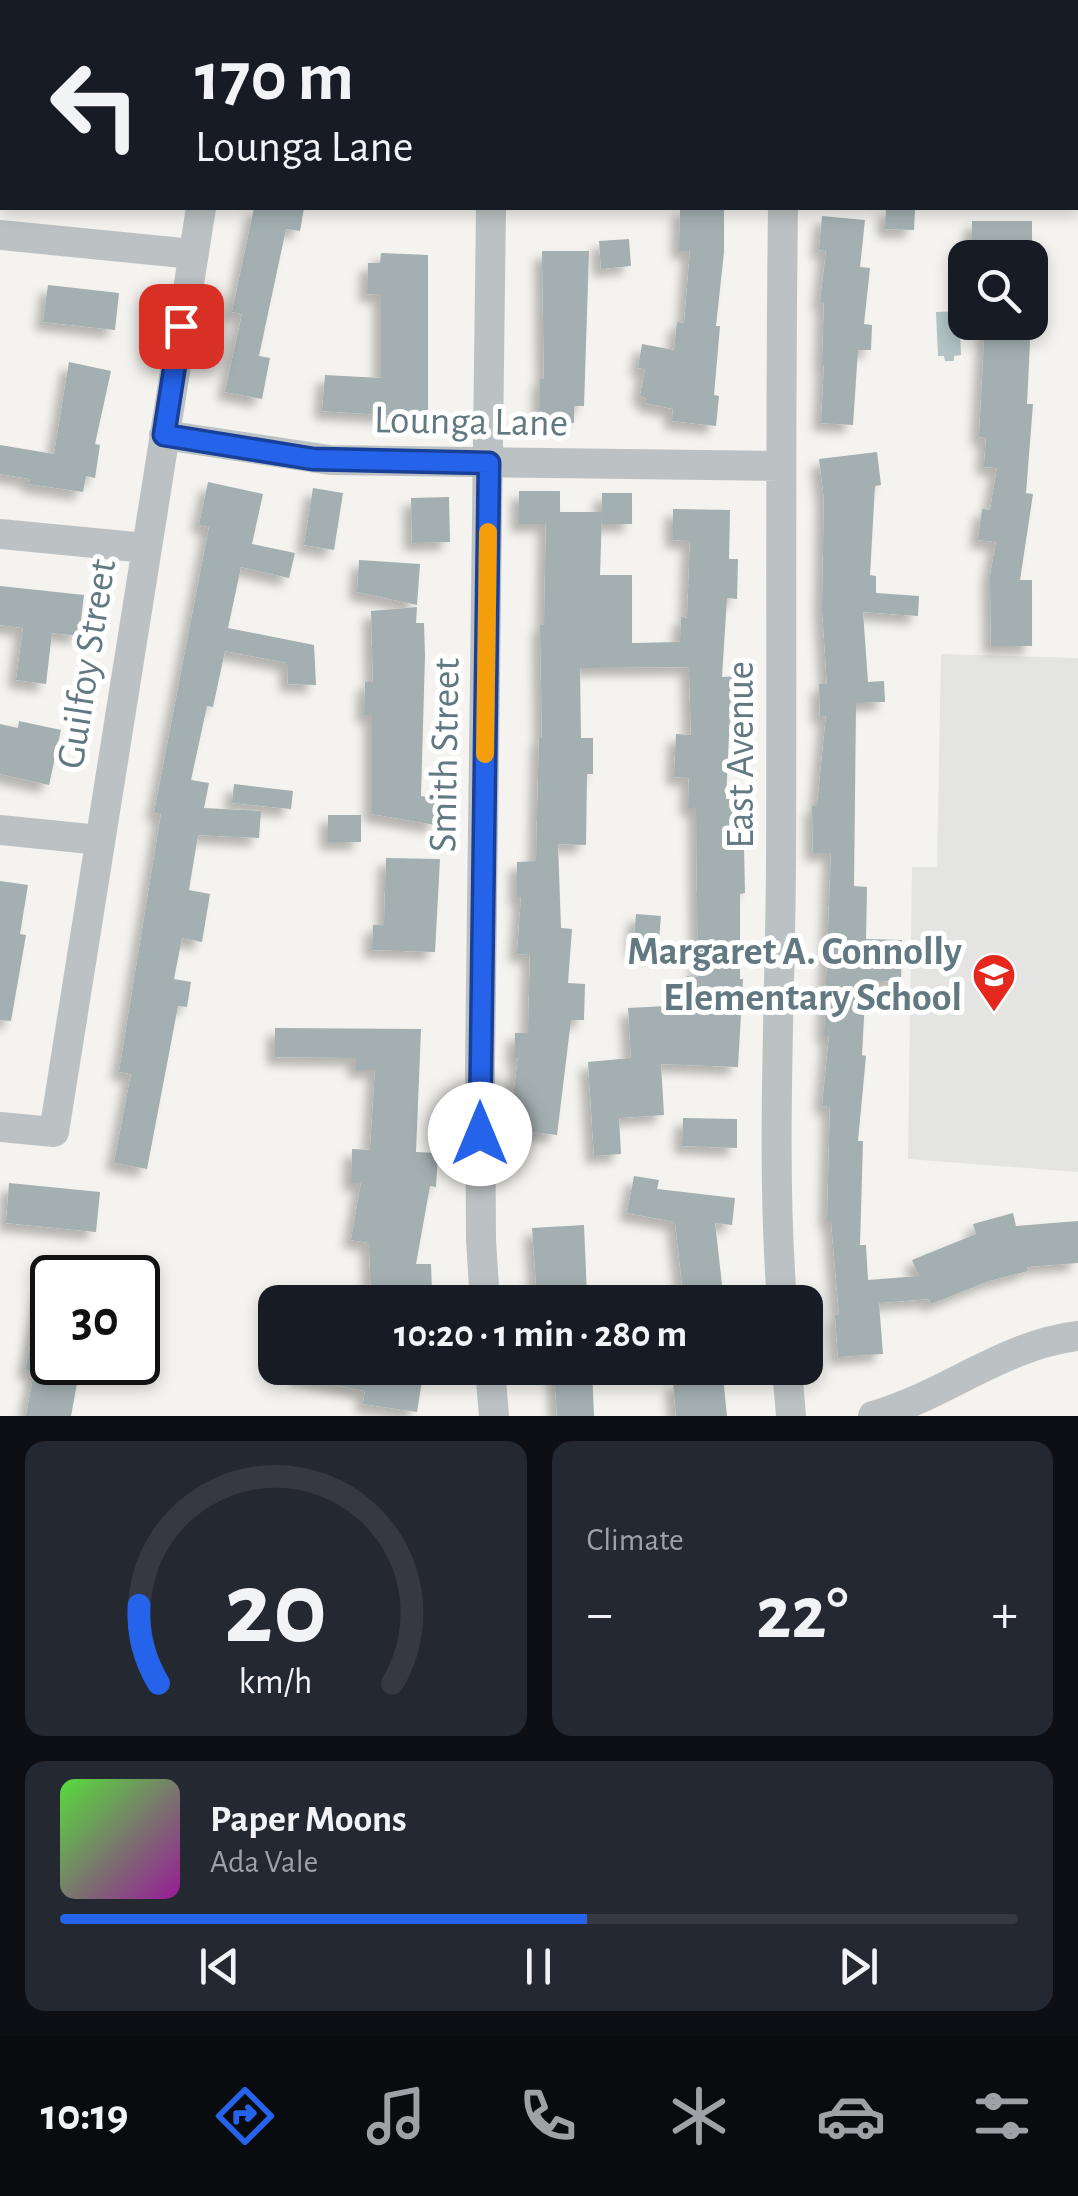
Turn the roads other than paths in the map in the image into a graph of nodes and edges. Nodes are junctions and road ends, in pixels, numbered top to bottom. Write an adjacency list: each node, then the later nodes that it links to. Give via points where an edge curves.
1 (201, 210): 5 (street, Guilfoy Street)
2 (492, 210): 7 (street, Smith Street)
3 (783, 210): 8 (street, East Avenue)
4 (0, 235): 5 (street)
5 (193, 254): 6 (street, Guilfoy Street)
6 (164, 435): 7 (street, Lounga Lane, via 313,459); 10 (street, Guilfoy Street)
7 (489, 463): 8 (street, Lounga Lane); 14 (street, Smith Street, via 480,1064)
8 (779, 466): 15 (street, East Avenue)
9 (0, 534): 10 (street)
10 (146, 548): 12 (street, Guilfoy Street)
11 (0, 830): 12 (street)
12 (100, 840): 13 (street, Guilfoy Street, via 54,1132)
13 (0, 1128)
14 (485, 1285)
15 (781, 1285)
16 (1078, 1336): 21 (street, via 1045,1340)
17 (491, 1385): 19 (street)
18 (788, 1385): 20 (street)
19 (494, 1416)
20 (791, 1416)
21 (873, 1416)

